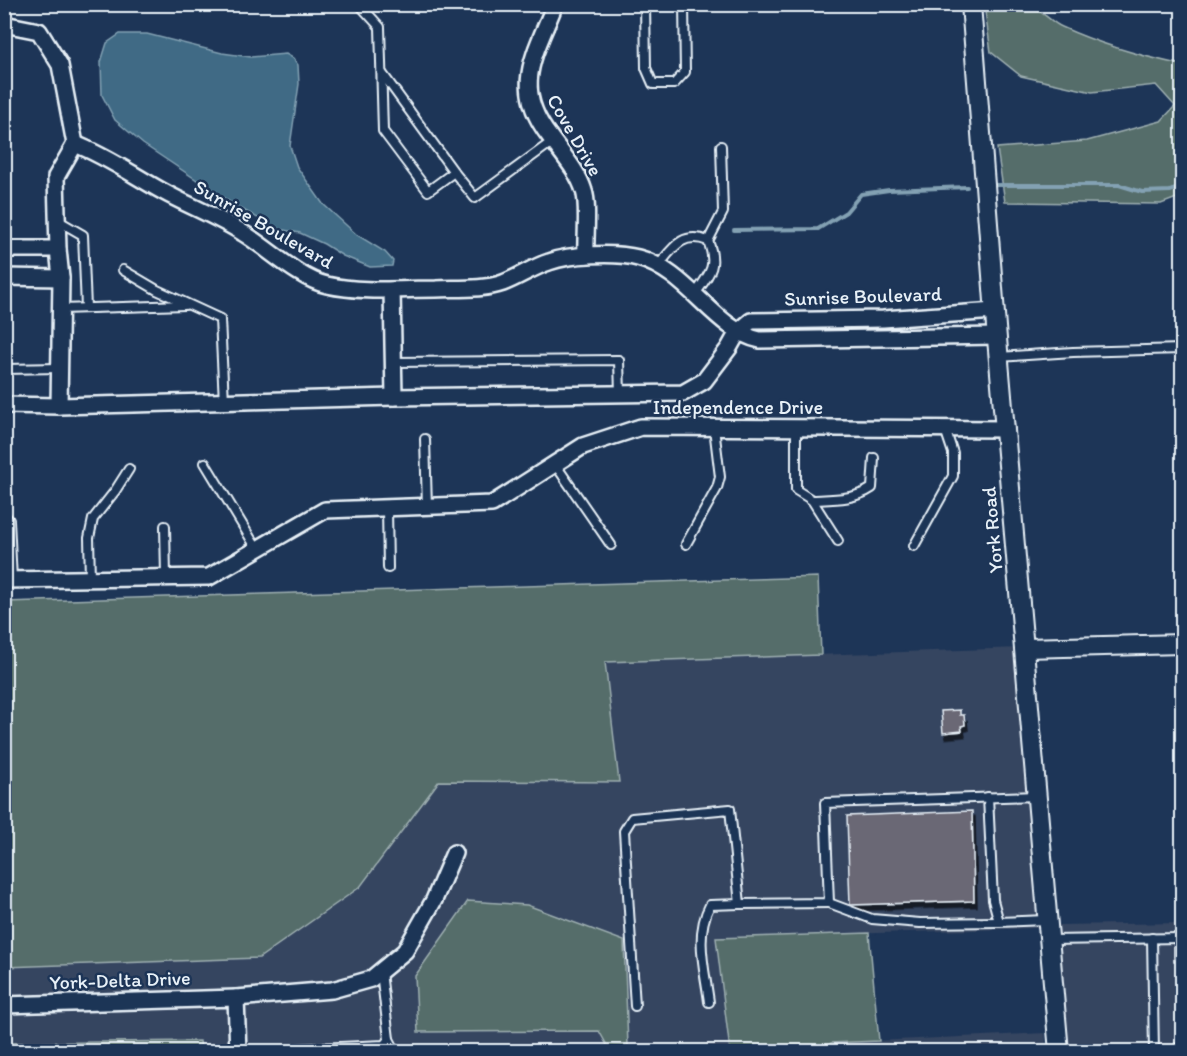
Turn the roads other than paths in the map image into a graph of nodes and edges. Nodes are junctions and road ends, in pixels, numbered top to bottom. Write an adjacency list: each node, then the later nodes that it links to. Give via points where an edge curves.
1 (359, 4): 7 (lane, via 380,27)
2 (555, 4): 8 (street, Cove Drive, via 528,77 529,98)
3 (645, 4): 4 (lane, via 646,68 653,84 674,84 685,72)
4 (684, 4)
5 (971, 4): 26 (street, York Road)
6 (4, 24): 9 (street, via 39,31 60,65)
7 (381, 73): 11 (lane); 11 (lane, via 383,131 428,191)
8 (553, 141): 11 (lane, via 475,198); 16 (street, Cove Drive, via 585,193)
9 (75, 144): 12 (street, via 56,177); 21 (street, Sunrise Boulevard, via 242,232 325,285)
10 (721, 146): 13 (lane, via 723,212)
11 (454, 172)
12 (57, 220): 15 (street); 24 (lane, via 83,236)
13 (708, 241): 17 (lane, via 686,238); 22 (lane, via 713,254 711,272)
14 (4, 249): 15 (street)
15 (58, 249): 20 (street)
16 (586, 255): 17 (street, Sunrise Boulevard, via 635,257); 21 (street, Sunrise Boulevard, via 546,262 502,283)
17 (658, 266): 22 (street, Sunrise Boulevard)
18 (123, 270): 23 (lane)
19 (4, 277): 20 (street)
20 (62, 279): 25 (street)
21 (392, 290): 31 (street)
22 (695, 294): 27 (street, Sunrise Boulevard)
23 (189, 305): 24 (lane); 36 (lane, via 220,319)
24 (86, 308): 25 (lane)
25 (61, 309): 32 (street)
26 (995, 311): 27 (street, Sunrise Boulevard, via 883,319 751,321); 28 (street, York Road)
27 (738, 332): 28 (street, Sunrise Boulevard, via 760,340); 34 (street, via 704,381 683,393)
28 (997, 336): 30 (street, York Road)
29 (1182, 349): 30 (lane)
30 (999, 357): 42 (street, York Road)
31 (393, 362): 34 (lane, via 619,360); 35 (street)
32 (60, 368): 33 (lane); 38 (street)
33 (4, 369)
34 (620, 394): 35 (street)
35 (394, 397): 36 (street)
36 (224, 402): 38 (street)
37 (4, 405): 38 (street)
38 (59, 406)
39 (714, 428): 40 (street, Independence Drive); 46 (street, Independence Drive, via 641,428 583,446); 54 (lane, via 720,477)
40 (795, 428): 41 (street, Independence Drive); 48 (lane, via 796,490)
41 (945, 429): 42 (street, Independence Drive); 56 (lane, via 952,453 952,476)
42 (1006, 429): 63 (street, York Road)
43 (425, 439): 49 (lane)
44 (874, 458): 48 (lane, via 872,488 842,499)
45 (205, 463): 57 (lane)
46 (555, 464): 49 (street, Independence Drive, via 492,504); 55 (lane)
47 (129, 469): 60 (lane, via 93,519 89,538)
48 (812, 500): 53 (lane)
49 (427, 507): 50 (street, Independence Drive)
50 (387, 508): 57 (street, Independence Drive, via 325,510); 58 (lane)
51 (4, 513): 61 (lane, via 9,520)
52 (165, 526): 59 (lane)
53 (838, 541)
54 (686, 544)
55 (610, 545)
56 (914, 546)
57 (257, 549): 59 (street, Independence Drive, via 208,577)
58 (388, 568)
59 (166, 577): 60 (street, Independence Drive)
60 (90, 578): 61 (street, Independence Drive)
61 (8, 580)
62 (1182, 644): 63 (street)
63 (1025, 648): 64 (street, York Road)
64 (1037, 796): 65 (lane); 69 (street, York Road)
65 (988, 797): 67 (lane, via 825,803); 70 (lane, via 993,900)
66 (454, 854): 74 (street, York-Delta Drive, via 405,951)
67 (829, 903): 68 (lane); 70 (lane, via 872,919)
68 (740, 904): 76 (lane, via 710,905 704,917 701,939); 78 (lane, via 730,809 632,818 624,831)
69 (1048, 920): 70 (lane); 73 (street, York Road)
70 (999, 922)
71 (1152, 938): 72 (lane); 73 (lane); 84 (lane)
72 (1182, 938)
73 (1050, 940): 83 (street, York Road)
74 (381, 972): 75 (street, York-Delta Drive, via 371,979 332,990); 79 (lane)
75 (236, 998): 77 (street, York-Delta Drive); 80 (street)
76 (709, 1002)
77 (4, 1005)
78 (635, 1006)
79 (389, 1039): 81 (lane, via 384,1045); 82 (lane)
80 (238, 1052)
81 (292, 1052)
82 (396, 1052)
83 (1059, 1052)
84 (1154, 1052)

